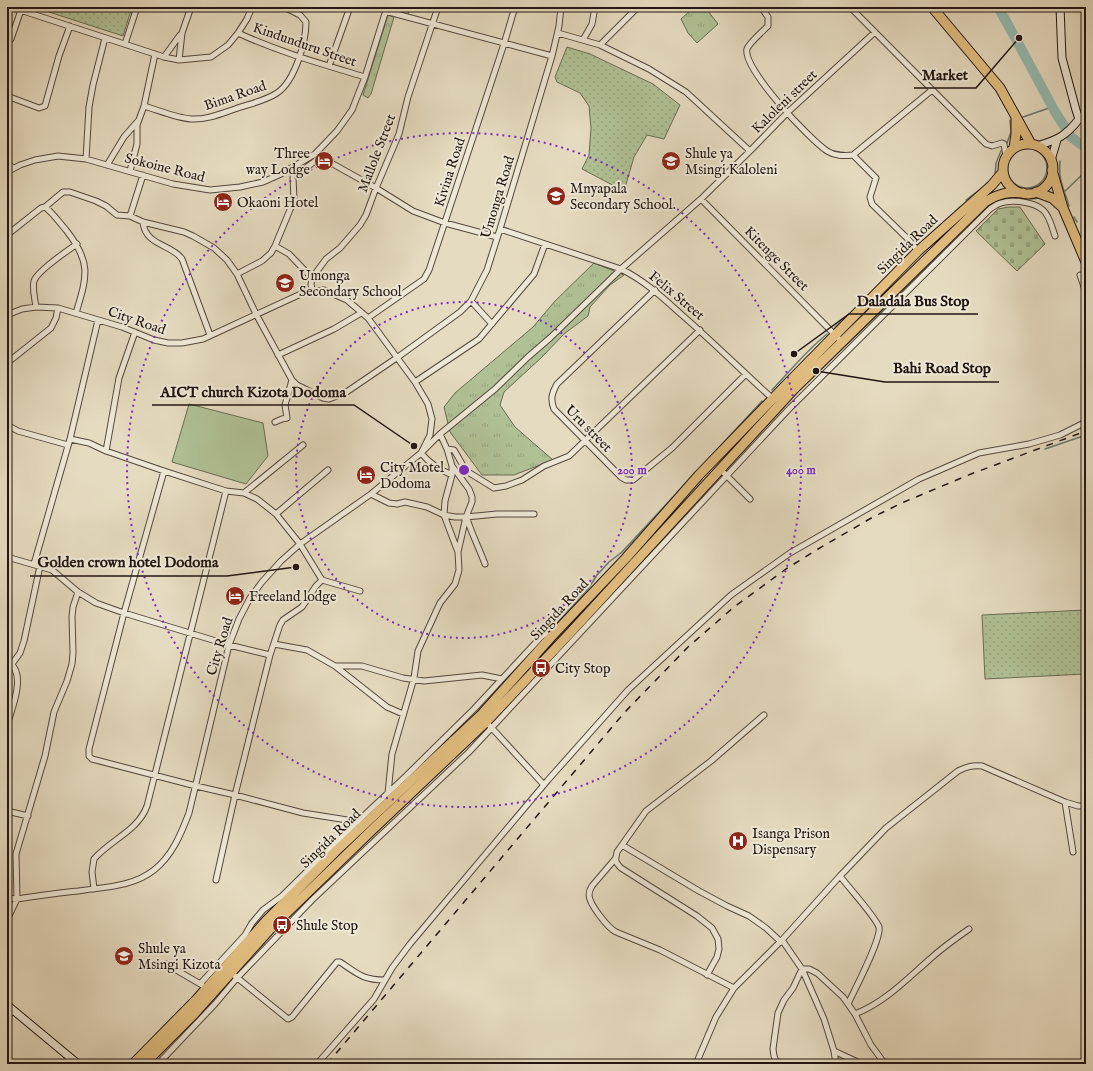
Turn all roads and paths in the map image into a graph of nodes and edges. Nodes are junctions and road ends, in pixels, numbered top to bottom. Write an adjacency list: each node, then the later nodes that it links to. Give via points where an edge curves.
1 (11, 7): 17 (street)
2 (137, 7): 27 (street)
3 (191, 7): 21 (street)
4 (252, 7): 22 (street)
5 (286, 7): 33 (street, Bima Road, via 306,22)
6 (350, 7): 35 (street)
7 (438, 7): 18 (street, Mallole Street)
8 (515, 7): 28 (street, Kivina Road)
9 (561, 7): 23 (street, Umonga Road)
10 (595, 7): 25 (street, via 592,24)
11 (638, 7): 29 (street)
12 (761, 7): 40 (street, via 768,17 768,26 747,50 758,77)
13 (850, 7): 20 (street)
14 (932, 7): 42 (highway, via 1000,88)
15 (1060, 7): 44 (main road, via 1062,58 1076,110)
16 (386, 9): 18 (street); 36 (street, Sokoine Road)
17 (21, 10): 19 (street); 26 (street, via 11,38)
18 (432, 24): 28 (street); 63 (street, Mallole Street, via 408,97 399,134)
19 (70, 26): 24 (street); 38 (street, via 45,106 39,108)
20 (876, 32): 37 (street); 40 (street, Kaloleni street)
21 (182, 33): 32 (street); 34 (street)
22 (238, 33): 33 (street, Kindunduru Street); 34 (street, via 228,45 211,57)
23 (558, 33): 25 (street); 31 (street, Umonga Road)
24 (105, 38): 27 (street); 53 (street, via 92,85)
25 (583, 40): 29 (street)
26 (7, 42)
27 (125, 44): 30 (street)
28 (504, 44): 31 (street); 71 (street, Kivina Road)
29 (600, 45): 48 (street, via 649,69 686,92)
30 (155, 54): 32 (street); 39 (street)
31 (552, 56): 72 (street, Umonga Road)
32 (164, 57): 34 (street)
33 (300, 57): 35 (street, Kindunduru Street); 39 (street, Bima Road, via 288,82 278,92 266,99 206,119 189,119)
34 (179, 60)
35 (329, 66): 36 (street, Kindunduru Street)
36 (365, 77): 49 (street, Sokoine Road, via 352,110 337,131)
37 (932, 90): 50 (street); 51 (street, via 986,144 1004,144)
38 (7, 96)
39 (144, 106): 43 (street)
40 (786, 113): 48 (street, Kaloleni street); 50 (street, via 828,151 842,156)
41 (1086, 114): 44 (street)
42 (1016, 117): 46 (highway); 47 (highway)
43 (139, 120): 56 (street, via 124,137); 59 (street, via 136,132 137,148)
44 (1083, 121): 45 (main road)
45 (1060, 138): 46 (main road); 54 (main road)
46 (1034, 145): 47 (highway, via 1019,145); 54 (highway, via 1043,149)
47 (1014, 148): 51 (highway)
48 (750, 151): 66 (street, Kaloleni street)
49 (315, 154): 52 (street); 62 (street, Sokoine Road, via 263,182 240,187 210,190 174,184)
50 (853, 155): 79 (street, via 876,178 870,197 872,204)
51 (1006, 156): 61 (highway)
52 (321, 157): 63 (street); 78 (street, via 294,177 294,200)
53 (86, 159): 56 (street, Sokoine Road); 57 (street, Sokoine Road, via 58,156 34,160)
54 (1051, 160): 58 (highway)
55 (7, 164): 57 (street)
56 (107, 165): 59 (street, Sokoine Road)
57 (14, 168): 60 (street, Sokoine Road)
58 (1052, 170): 64 (highway, via 1047,184); 68 (highway)
59 (130, 171): 62 (street, Sokoine Road)
60 (7, 172)
61 (1003, 172): 65 (highway, via 1008,184); 79 (highway, Singida Road)
62 (143, 175): 69 (street)
63 (376, 188): 71 (street, via 413,211); 84 (street, Mallole Street, via 360,226 326,259)
64 (1036, 192): 65 (highway); 68 (highway, via 1052,198)
65 (1022, 193): 102 (highway, Singida Road, via 1002,193 985,202)
66 (701, 199): 81 (street, Kaloleni street); 100 (street, Kitenge Street)
67 (45, 207): 69 (street, via 63,192 70,192 96,201 117,214); 73 (street, via 40,208); 76 (street)
68 (1063, 208): 80 (highway)
69 (130, 216): 70 (street)
70 (143, 222): 82 (street, via 184,232 202,241 227,260); 101 (street, via 146,233 159,245 178,253 182,259)
71 (445, 223): 75 (street); 95 (street, Kivina Road, via 424,279)
72 (500, 230): 75 (street, Umonga Road); 77 (street, Felix Street)
73 (7, 235)
74 (1055, 236): 125 (street, via 1043,210 1032,205 1018,201 1000,203 990,209)
75 (497, 237): 88 (street, Umonga Road, via 487,270)
76 (77, 244): 89 (street, via 36,278); 92 (street, via 83,258 85,281)
77 (545, 244): 81 (street, Felix Street); 97 (street, via 534,274)
78 (275, 246): 82 (street, via 262,261); 84 (street, via 289,254)
79 (918, 252): 100 (highway, Singida Road)
80 (1086, 262)
81 (621, 269): 85 (street, Felix Street); 113 (street, Kaloleni street, via 562,328)
82 (236, 274): 93 (street)
83 (1080, 275): 87 (street)
84 (312, 278): 86 (street)
85 (655, 290): 98 (street, Felix Street); 116 (street, Uru street, via 557,384 552,393 554,409)
86 (313, 291): 91 (street, City Road, via 324,290 347,300); 93 (street, City Road)
87 (1086, 293)
88 (472, 302): 97 (street); 104 (street, Umonga Road)
89 (36, 307): 90 (street, City Road); 94 (street, City Road)
90 (58, 308): 92 (street, City Road); 105 (street, via 51,328)
91 (361, 313): 95 (street, City Road); 103 (street, via 334,329)
92 (76, 314): 96 (street, City Road)
93 (256, 314): 101 (street, City Road); 103 (street)
94 (7, 315)
95 (368, 318): 104 (street, City Road)
96 (98, 320): 99 (street, City Road); 115 (street)
97 (492, 324): 108 (street, via 479,339)
98 (700, 330): 106 (street, Felix Street); 116 (street)
99 (135, 332): 101 (street, City Road, via 168,344); 120 (street, via 119,378)
100 (835, 335): 102 (street, Kitenge Street); 109 (highway, Singida Road)
101 (210, 336)
102 (842, 342): 125 (highway, Singida Road, via 794,389)
103 (278, 355): 107 (street)
104 (398, 357): 107 (street, via 345,392 329,399 297,385); 108 (street, City Road)
105 (7, 363)
106 (746, 374): 109 (street, Felix Street); 116 (street, Uru street, via 672,448 633,480 621,477)
107 (292, 380): 110 (street, via 286,405 287,418)
108 (415, 382): 121 (street, City Road, via 428,404 432,419 430,435)
109 (773, 399): 145 (highway, Singida Road, via 699,475 626,558)
110 (275, 422)
111 (1086, 422): 158 (street, via 1060,435 1030,444 979,453 919,479 790,553 731,595 628,690)
112 (8, 426): 114 (street); 117 (street)
113 (440, 434): 119 (street); 121 (street, Kaloleni street)
114 (7, 438)
115 (70, 439): 117 (street); 120 (street, via 89,443)
116 (586, 441): 119 (street, via 569,456 544,466 522,480 494,488 465,470 454,450)
117 (68, 445): 139 (street)
118 (303, 445): 128 (street)
119 (447, 449): 122 (street)
120 (106, 451): 124 (street)
121 (421, 453): 126 (street, via 436,468); 129 (street, City Road)
122 (452, 466): 126 (street); 134 (street, via 471,494 472,502)
123 (328, 470): 131 (street)
124 (164, 471): 127 (street); 143 (street)
125 (723, 472): 130 (street); 156 (highway, Singida Road, via 571,632)
126 (452, 474): 132 (street)
127 (226, 491): 128 (street); 144 (street)
128 (244, 493): 131 (street, via 257,499)
129 (371, 494): 132 (street, via 389,503 405,502); 135 (street, City Road)
130 (750, 499)
131 (276, 514): 135 (street)
132 (444, 514): 134 (street); 136 (street)
133 (534, 514): 134 (street)
134 (466, 517): 136 (street); 138 (street)
135 (300, 544): 140 (street); 146 (street, City Road, via 267,576 250,598)
136 (458, 552): 151 (street, via 459,570 455,584 440,603 424,636 418,651)
137 (7, 557): 139 (street)
138 (485, 564)
139 (37, 565): 142 (street, via 52,570); 149 (street, via 20,653)
140 (322, 580): 141 (street); 147 (street, via 302,606 283,620)
141 (360, 591)
142 (78, 592): 143 (street, via 96,603); 165 (street, via 72,617 72,664 54,712)
143 (124, 613): 144 (street); 157 (street, via 88,756)
144 (190, 633): 146 (street); 157 (street)
145 (551, 637): 152 (street, via 546,634 542,636); 166 (highway, Singida Road, via 482,714)
146 (229, 644): 148 (street); 159 (street, City Road)
147 (274, 644): 148 (street); 150 (street, via 307,650)
148 (270, 655): 161 (street)
149 (9, 662): 155 (street, via 15,671 18,684)
150 (335, 666): 151 (street, via 362,666); 153 (street, via 387,707)
151 (414, 678): 152 (street, via 424,681 482,675); 153 (street)
152 (502, 679): 160 (street)
153 (403, 714): 160 (street, via 392,754)
154 (764, 715): 167 (street, via 711,761 646,811)
155 (7, 725)
156 (488, 725): 158 (street); 166 (highway, Singida Road); 180 (street, via 469,752)
157 (154, 776): 159 (street); 172 (street, via 142,818 94,859)
158 (544, 785): 182 (street, via 410,944)
159 (196, 786): 161 (street); 172 (street, City Road, via 181,835 155,870 120,885)
160 (388, 793): 166 (street)
161 (236, 795): 166 (street, via 303,813); 171 (street)
162 (1065, 802): 163 (street); 168 (street); 170 (street, via 982,766 966,767 945,780 886,828)
163 (1086, 806)
164 (7, 811): 165 (street)
165 (28, 816): 174 (street, via 16,858)
166 (364, 825): 180 (highway, Singida Road, via 272,927); 183 (highway, Singida Road)
167 (622, 845): 169 (street); 177 (street, via 699,891 749,916)
168 (1073, 852)
169 (615, 859): 181 (street, via 621,868 712,928 718,939 719,949); 181 (street, via 589,891 592,904 613,930 660,950)
170 (840, 876): 177 (street); 185 (street, via 872,916 879,930)
171 (216, 880)
172 (94, 889): 174 (street, City Road)
173 (7, 898): 174 (street, City Road)
174 (17, 898): 175 (street)
175 (7, 920)
176 (969, 929): 187 (street, via 885,997 868,1009)
177 (781, 941): 179 (street); 184 (street)
178 (166, 964): 183 (street)
179 (802, 969): 185 (street, via 817,973); 189 (street); 196 (street, via 778,1013 773,1049)
180 (234, 975): 182 (street, via 288,1019 337,962 365,978); 190 (highway, Singida Road); 193 (street, via 210,1010)
181 (706, 975): 184 (street)
182 (385, 980): 194 (street, via 374,999)
183 (203, 986): 190 (highway, Singida Road)
184 (734, 988): 195 (street, via 716,1017)
185 (848, 1004): 187 (street)
186 (10, 1008): 188 (street); 191 (main road)
187 (855, 1014): 199 (street, via 871,1045)
188 (7, 1018)
189 (834, 1051): 197 (street); 198 (street)
190 (144, 1060): 192 (highway, Singida Road)
191 (78, 1064)
192 (134, 1064)
193 (158, 1064)
194 (317, 1064)
195 (696, 1064)
196 (777, 1064)
197 (836, 1064)
198 (862, 1064)
199 (885, 1064)

